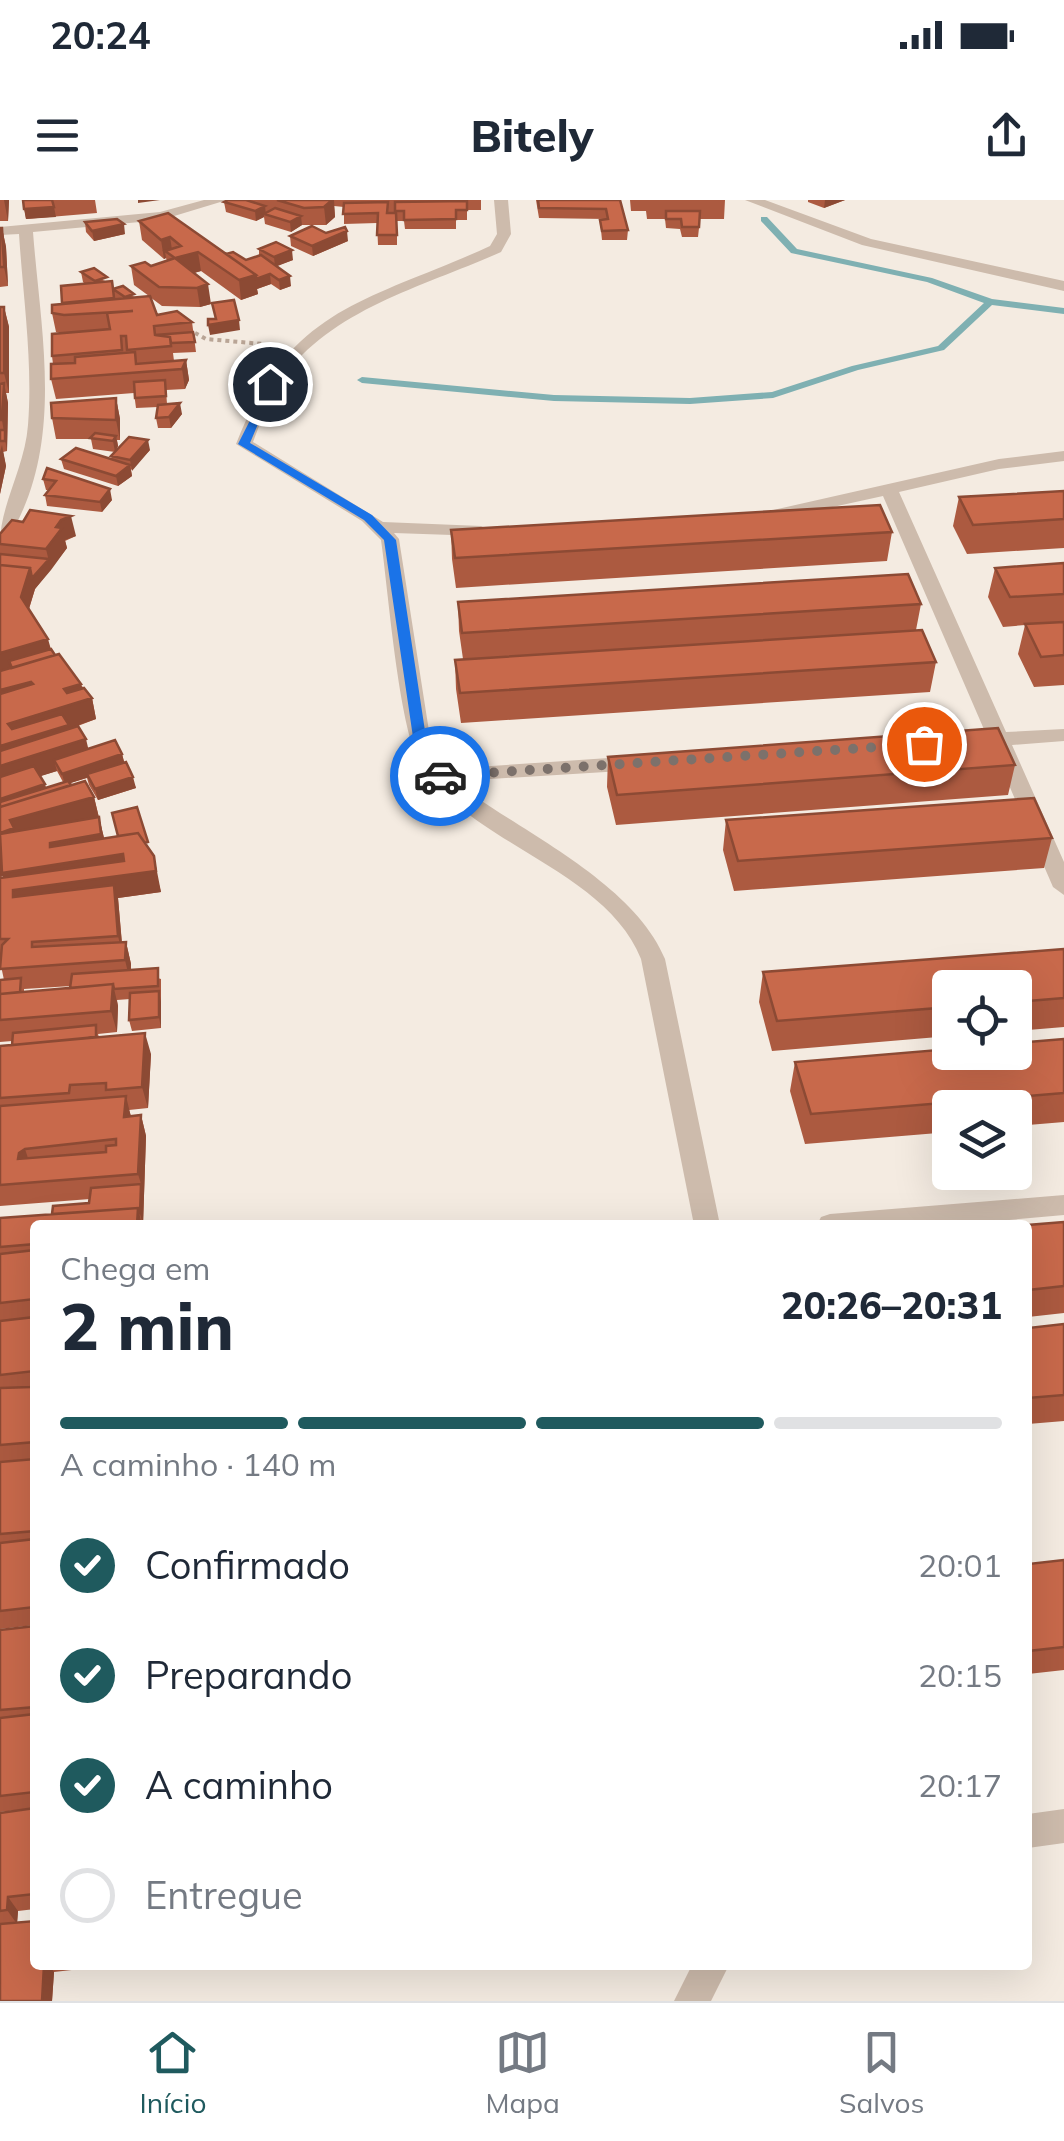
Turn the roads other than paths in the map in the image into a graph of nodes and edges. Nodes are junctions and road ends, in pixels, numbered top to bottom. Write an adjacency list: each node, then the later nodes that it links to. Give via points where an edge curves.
1 (220, 200): 4 (street, via 162,216)
2 (501, 200): 10 (street, via 504,234 496,249 361,306 299,347 270,384 244,444)
3 (752, 200): 6 (street, via 906,253)
4 (26, 229): 5 (street); 12 (street, via 35,446 26,495)
5 (0, 231)
6 (1064, 286)
7 (1064, 456): 8 (street)
8 (888, 488): 9 (street); 14 (street)
9 (732, 522)
10 (382, 528): 11 (street); 17 (street, via 395,553 420,744)
11 (508, 532)
12 (0, 538)
13 (1064, 735): 14 (street)
14 (999, 739): 15 (street); 18 (street)
15 (941, 743)
16 (651, 762): 17 (street)
17 (438, 776): 20 (street, via 615,904 644,936)
18 (1064, 887)
19 (1064, 1205): 21 (street)
20 (706, 1220)
21 (888, 1220)
22 (1064, 1826): 23 (street)
23 (1032, 1830)
24 (708, 1970): 25 (street)
25 (692, 2001)

